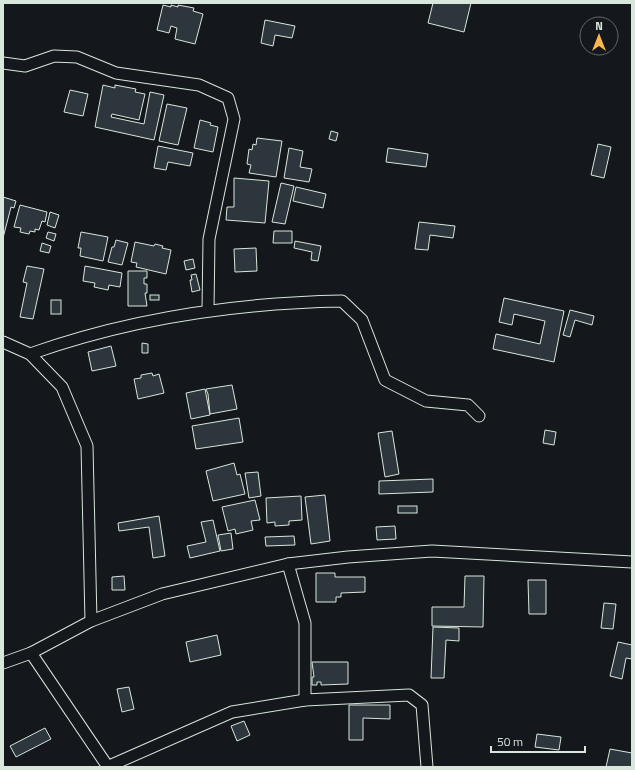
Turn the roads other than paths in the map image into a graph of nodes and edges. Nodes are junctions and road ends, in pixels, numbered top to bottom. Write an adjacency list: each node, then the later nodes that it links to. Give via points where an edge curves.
1 (3, 63): 2 (street, via 25,66 54,56 77,57 116,73 199,85 228,98 234,119 209,239)
2 (208, 310): 4 (street, via 76,338); 5 (street, via 294,302 342,301 362,320 384,380 426,401 468,405)
3 (3, 342): 4 (street)
4 (30, 354): 8 (street, via 62,387 87,446)
5 (479, 416)
6 (632, 562): 7 (street, via 432,551)
7 (288, 564): 8 (street, via 162,594); 11 (street, via 305,623)
8 (91, 621): 9 (street)
9 (31, 653): 10 (street); 12 (street)
10 (3, 663)
11 (305, 700): 12 (street, via 232,712); 13 (street, via 409,695 422,706)
12 (108, 767)
13 (427, 767)

